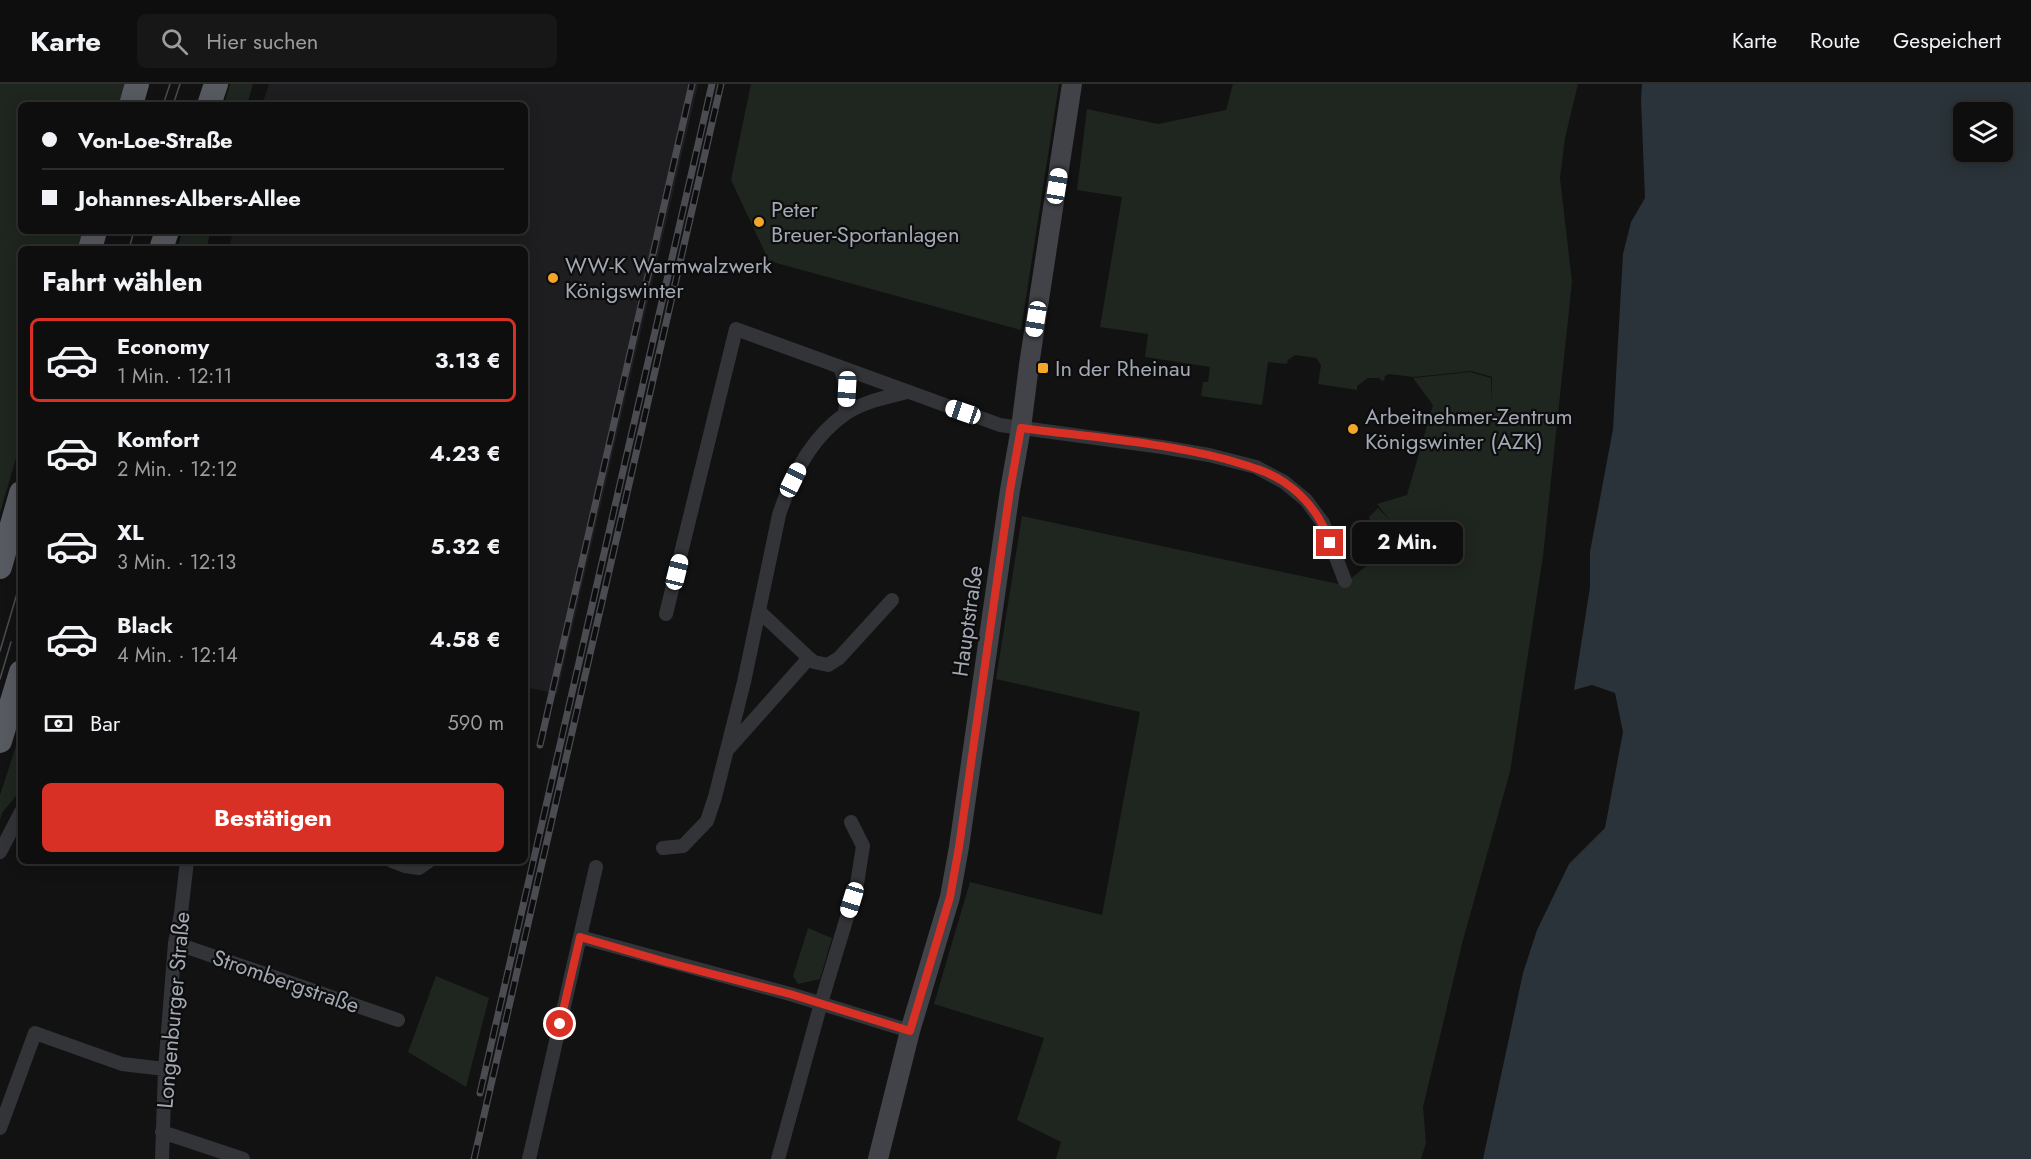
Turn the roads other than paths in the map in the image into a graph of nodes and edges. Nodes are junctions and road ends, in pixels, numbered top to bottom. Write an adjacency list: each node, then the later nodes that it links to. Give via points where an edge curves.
1 (137, 84): 4 (highway)
2 (216, 84): 5 (highway)
3 (1072, 84): 9 (main road, Hauptstraße)
4 (132, 102)
5 (210, 102)
6 (840, 367): 7 (street); 8 (street, via 847,389); 15 (street, via 736,329)
7 (907, 392): 8 (street, via 875,400); 9 (street)
8 (845, 414): 14 (street, via 821,436 802,462 785,497)
9 (1021, 428): 12 (street, via 1209,455 1256,468 1284,482 1306,500 1323,524); 32 (main road, Hauptstraße, via 950,897)
10 (18, 504): 11 (highway)
11 (0, 567)
12 (1345, 581)
13 (892, 600): 16 (street, via 839,658 828,664)
14 (760, 612): 16 (street); 19 (street)
15 (666, 614)
16 (809, 658): 19 (street)
17 (18, 682): 18 (highway)
18 (0, 741)
19 (726, 751): 22 (street, via 707,820 683,846)
20 (18, 818): 23 (street)
21 (851, 822): 30 (street, via 863,846 857,884)
22 (663, 848)
23 (0, 852)
24 (187, 864): 29 (street, Longenburger Straße)
25 (400, 864): 26 (street, via 418,868)
26 (424, 864)
27 (596, 867): 28 (street)
28 (580, 937): 30 (street); 38 (street)
29 (175, 943): 31 (street, Strombergstraße); 33 (street, Longenburger Straße)
30 (821, 1003): 32 (street); 39 (street)
31 (398, 1020)
32 (910, 1031): 40 (main road, Hauptstraße)
33 (165, 1069): 34 (street, via 122,1065 34,1033); 35 (street, Longenburger Straße)
34 (0, 1128)
35 (162, 1132): 36 (street, Longenburger Straße); 37 (street)
36 (162, 1159)
37 (243, 1159)
38 (529, 1159)
39 (778, 1159)
40 (878, 1159)

